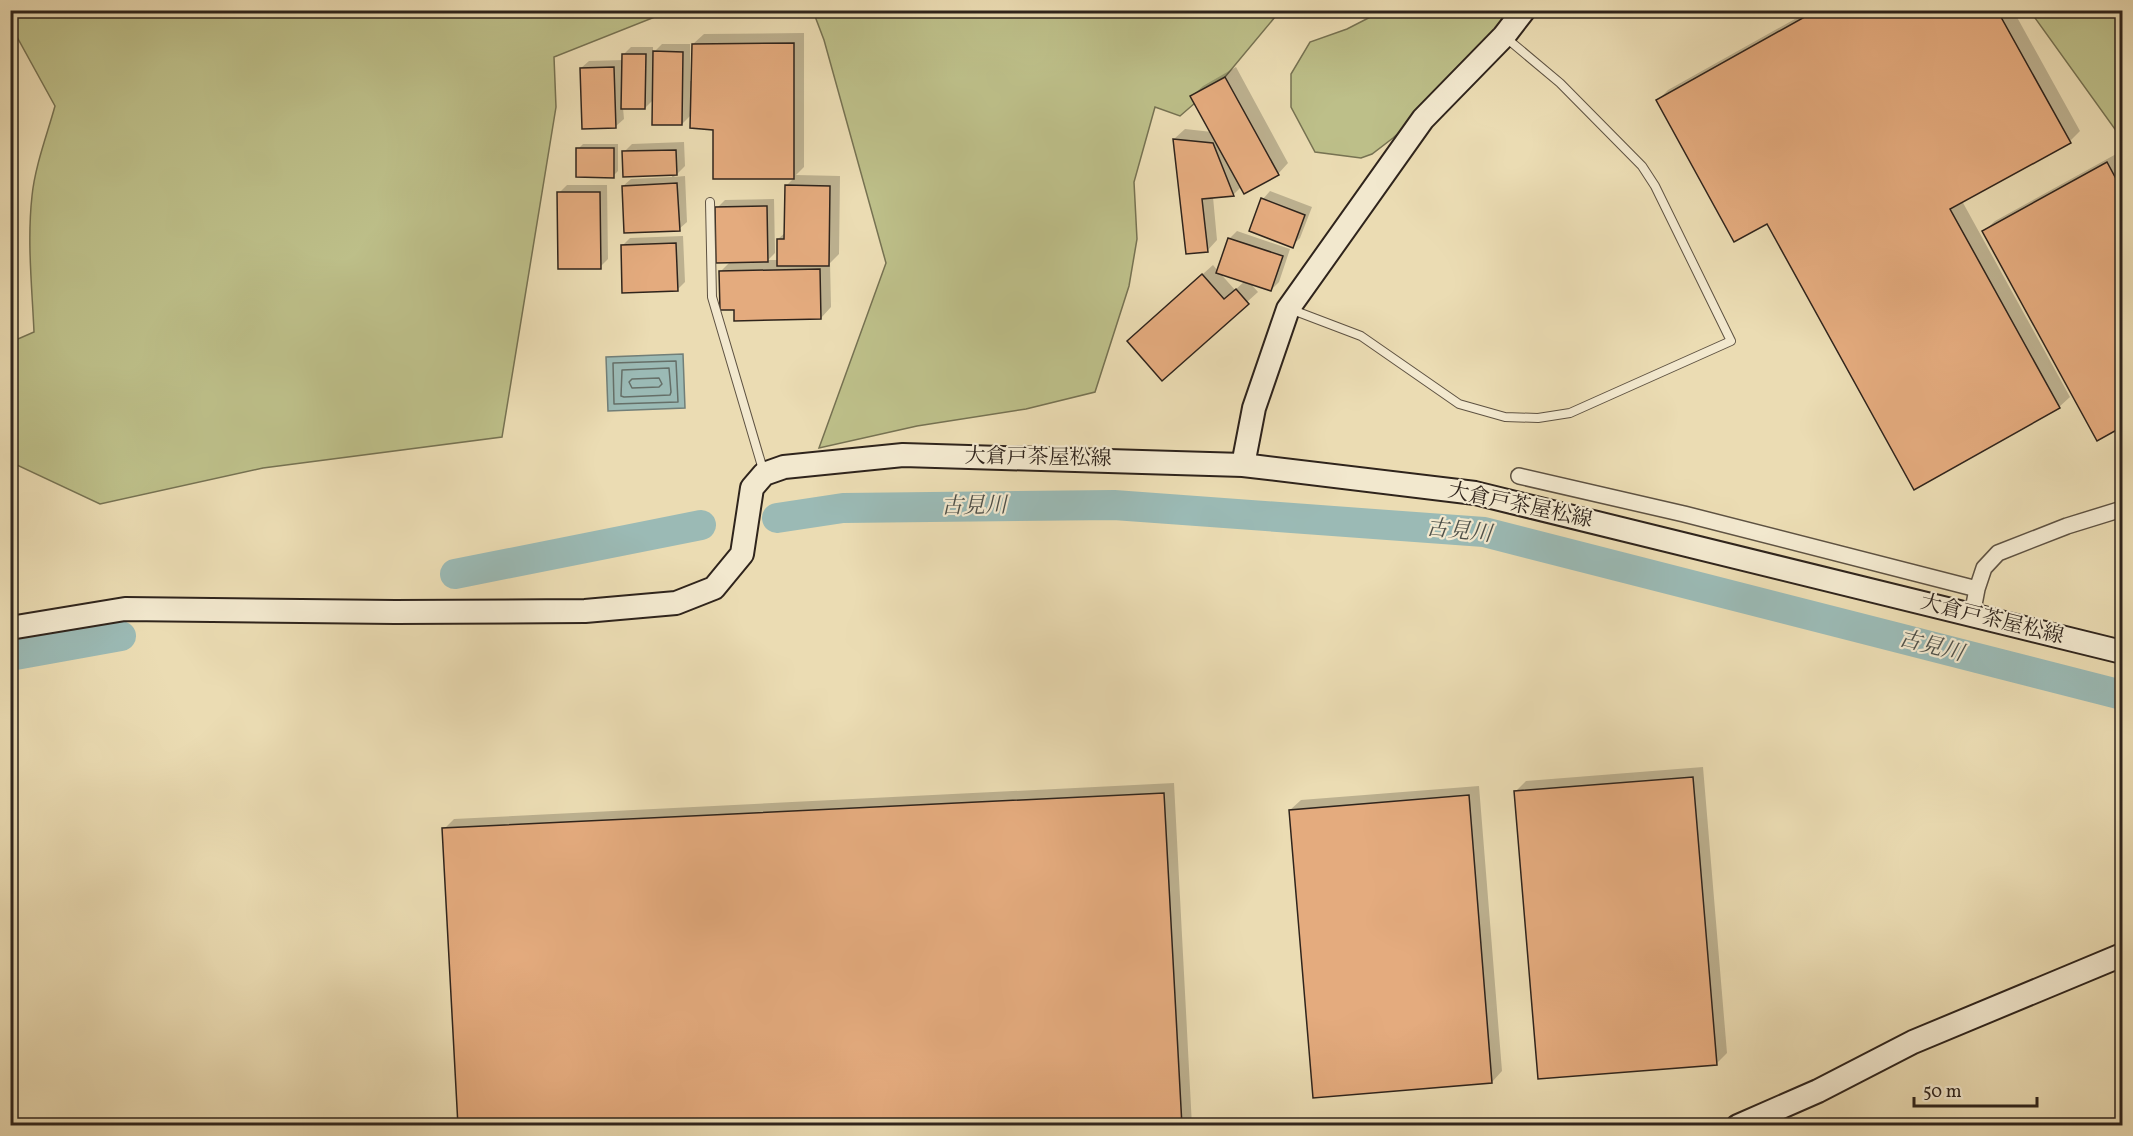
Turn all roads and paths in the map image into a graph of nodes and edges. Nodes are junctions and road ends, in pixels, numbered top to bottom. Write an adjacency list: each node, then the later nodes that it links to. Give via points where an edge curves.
1 (1524, 10): 2 (street)
2 (1504, 36): 4 (street, via 1423,118); 4 (lane, via 1560,83 1642,166 1731,341 1570,413 1538,418 1505,417 1459,404 1361,336)
3 (710, 202): 6 (lane, via 712,297)
4 (1288, 309): 5 (street, via 1254,408)
5 (1243, 465): 6 (street, 大倉戸茶屋松線, via 903,455 784,467); 10 (street, 大倉戸茶屋松線, via 1475,493)
6 (764, 474): 11 (street, via 752,488 742,554 714,588 676,603 573,611 125,609)
7 (1519, 476): 9 (street)
8 (2122, 509): 9 (street, via 1998,553 1984,568)
9 (1977, 589): 10 (street)
10 (1972, 615): 12 (street, 大倉戸茶屋松線)
11 (10, 628)
12 (2122, 652)
13 (2122, 955): 14 (street, via 1913,1042 1818,1091)
14 (1738, 1125)

